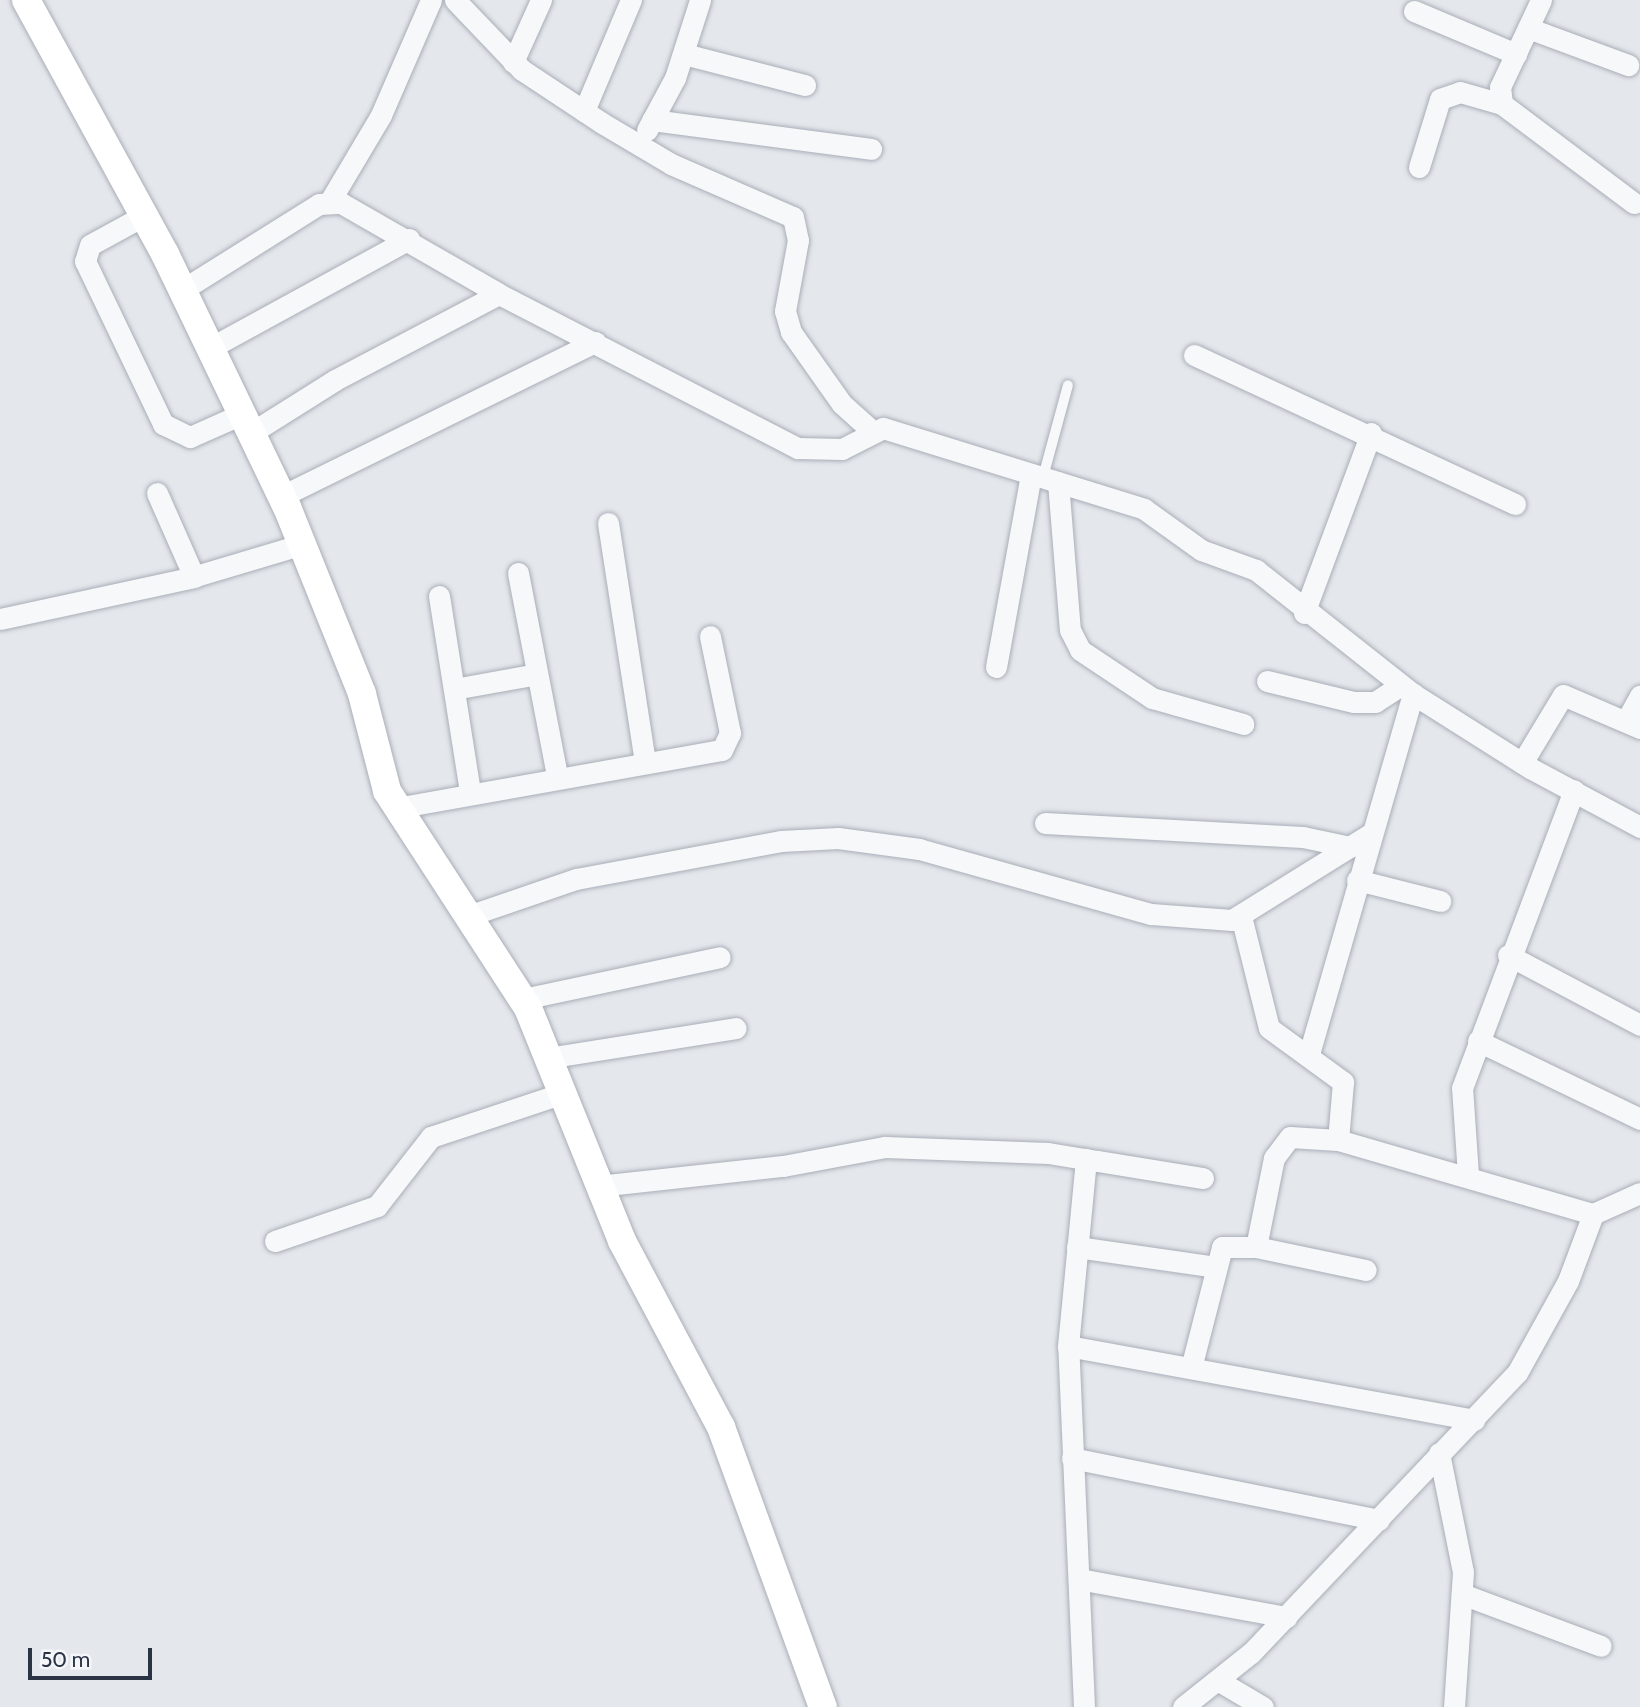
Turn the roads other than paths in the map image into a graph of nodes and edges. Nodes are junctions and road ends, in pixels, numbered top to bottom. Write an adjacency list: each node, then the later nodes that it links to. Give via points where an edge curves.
1 (26, 0): 23 (street)
2 (431, 0): 22 (street, via 381,115)
3 (455, 0): 12 (street)
4 (541, 0): 12 (street)
5 (631, 0): 16 (street)
6 (700, 0): 10 (street)
7 (1541, 0): 9 (street)
8 (1414, 11): 11 (street)
9 (1528, 28): 11 (street); 13 (street)
10 (684, 54): 14 (street); 17 (street)
11 (1516, 54): 15 (street, via 1500,87)
12 (513, 62): 16 (street)
13 (1628, 65)
14 (805, 85)
15 (1502, 104): 20 (street, via 1460,92 1440,99); 21 (street)
16 (584, 111): 18 (street)
17 (652, 120): 18 (street); 19 (street)
18 (638, 145): 32 (street, via 793,217 798,240 785,311 790,332 842,404)
19 (871, 149)
20 (1419, 167)
21 (1638, 199)
22 (330, 201): 24 (street); 25 (street)
23 (142, 216): 25 (street); 31 (street, via 90,245 85,261 163,424 190,437)
24 (409, 239): 26 (street); 28 (street)
25 (182, 290): 28 (street)
26 (499, 294): 27 (street); 31 (street)
27 (595, 342): 32 (street, via 798,448 842,449); 36 (street)
28 (210, 348): 31 (street)
29 (1194, 355): 33 (street)
30 (1068, 385): 34 (lane)
31 (247, 424): 36 (street)
32 (870, 429): 34 (street, via 895,431)
33 (1371, 433): 37 (street); 43 (street)
34 (1044, 478): 43 (street, via 1144,509 1200,550 1256,570); 46 (street); 52 (street, via 1070,630 1080,650 1152,698)
35 (158, 494): 41 (street)
36 (282, 496): 39 (street)
37 (1515, 505)
38 (608, 523): 54 (street)
39 (303, 544): 41 (street); 59 (street, via 362,694 378,769)
40 (518, 573): 47 (street)
41 (194, 577): 44 (street)
42 (439, 596): 49 (street)
43 (1304, 613): 50 (street)
44 (0, 619)
45 (710, 636): 54 (street, via 729,744)
46 (996, 667)
47 (537, 674): 49 (street); 56 (street)
48 (1267, 681): 50 (street, via 1354,702 1375,702)
49 (454, 689): 58 (street)
50 (1407, 690): 55 (street); 62 (street)
51 (1640, 696): 53 (street)
52 (1243, 724)
53 (1633, 724): 55 (street, via 1563,695)
54 (645, 762): 56 (street)
55 (1522, 763): 57 (street)
56 (557, 776): 58 (street)
57 (1574, 790): 61 (street); 68 (street)
58 (470, 792): 59 (street)
59 (396, 808): 66 (street)
60 (1045, 823): 63 (street, via 1303,837)
61 (1640, 827)
62 (1370, 834): 63 (street); 64 (street)
63 (1350, 847): 67 (street)
64 (1357, 880): 65 (street); 74 (street)
65 (1440, 901)
66 (468, 916): 67 (street, via 576,879 781,841 838,838 919,849 1151,914 1202,921); 70 (street)
67 (1241, 916): 74 (street, via 1261,1013 1276,1034)
68 (1508, 955): 71 (street); 73 (street)
69 (720, 957): 70 (street)
70 (523, 999): 75 (street)
71 (1640, 1025)
72 (736, 1028): 75 (street)
73 (1478, 1041): 77 (street); 80 (street, via 1460,1103)
74 (1309, 1054): 78 (street, via 1343,1082)
75 (547, 1058): 76 (street)
76 (561, 1094): 82 (street); 87 (street, via 431,1138 377,1206)
77 (1640, 1119)
78 (1338, 1139): 80 (street); 89 (street, via 1290,1137 1281,1143)
79 (1086, 1159): 81 (street); 82 (street, via 885,1147 783,1166); 88 (street)
80 (1468, 1175): 86 (street)
81 (1203, 1178)
82 (598, 1186): 103 (street, via 721,1427)
83 (1640, 1193): 84 (street)
84 (1619, 1202): 85 (street); 86 (street)
85 (1640, 1210)
86 (1593, 1214): 94 (street, via 1568,1281 1528,1354)
87 (275, 1241)
88 (1077, 1247): 90 (street); 92 (street)
89 (1256, 1247): 90 (street, via 1222,1247); 91 (street)
90 (1216, 1267): 93 (street)
91 (1366, 1270)
92 (1068, 1346): 93 (street); 96 (street)
93 (1191, 1368): 94 (street)
94 (1475, 1420): 95 (street)
95 (1439, 1453): 97 (street); 99 (street, via 1457,1523)
96 (1072, 1458): 97 (street); 98 (street)
97 (1379, 1520): 100 (street)
98 (1079, 1579): 100 (street); 104 (street)
99 (1462, 1594): 101 (street); 107 (street)
100 (1287, 1617): 102 (street)
101 (1601, 1646)
102 (1219, 1681): 105 (street); 106 (street)
103 (823, 1707)
104 (1084, 1707)
105 (1183, 1707)
106 (1263, 1707)
107 (1454, 1707)

